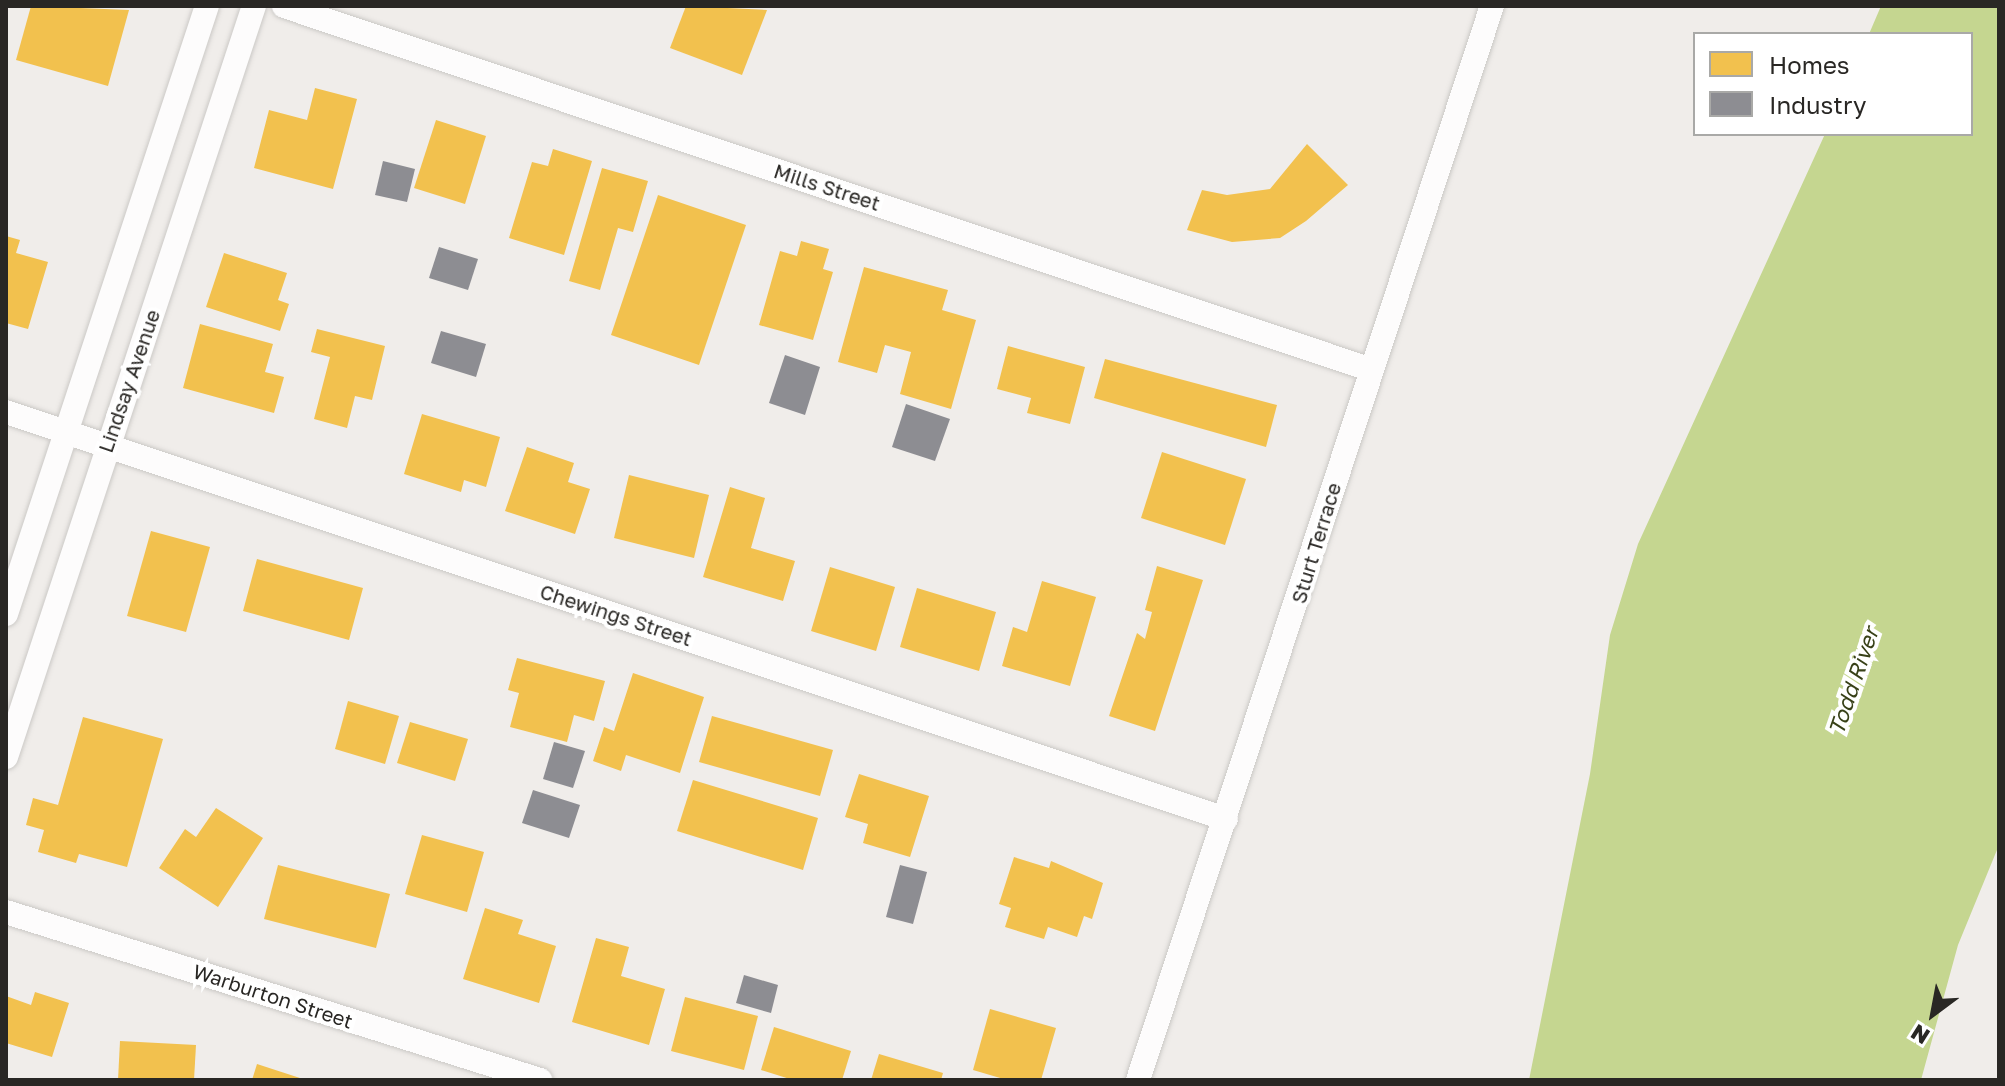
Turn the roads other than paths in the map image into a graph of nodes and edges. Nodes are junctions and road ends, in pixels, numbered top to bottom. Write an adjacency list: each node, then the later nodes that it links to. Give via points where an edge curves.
1 (207, 6): 7 (street)
2 (254, 6): 8 (street, Lindsay Avenue)
3 (284, 6): 5 (street, Mills Street)
4 (1492, 6): 5 (street, Sturt Terrace)
5 (1369, 369): 11 (street, Sturt Terrace)
6 (6, 412): 7 (street, Chewings Street)
7 (63, 431): 8 (street, Chewings Street); 9 (street)
8 (106, 445): 10 (street, Lindsay Avenue); 11 (street, Chewings Street)
9 (6, 614)
10 (6, 757)
11 (1226, 819): 14 (street, Sturt Terrace)
12 (6, 912): 13 (street, Warburton Street)
13 (540, 1080)
14 (1138, 1080)

